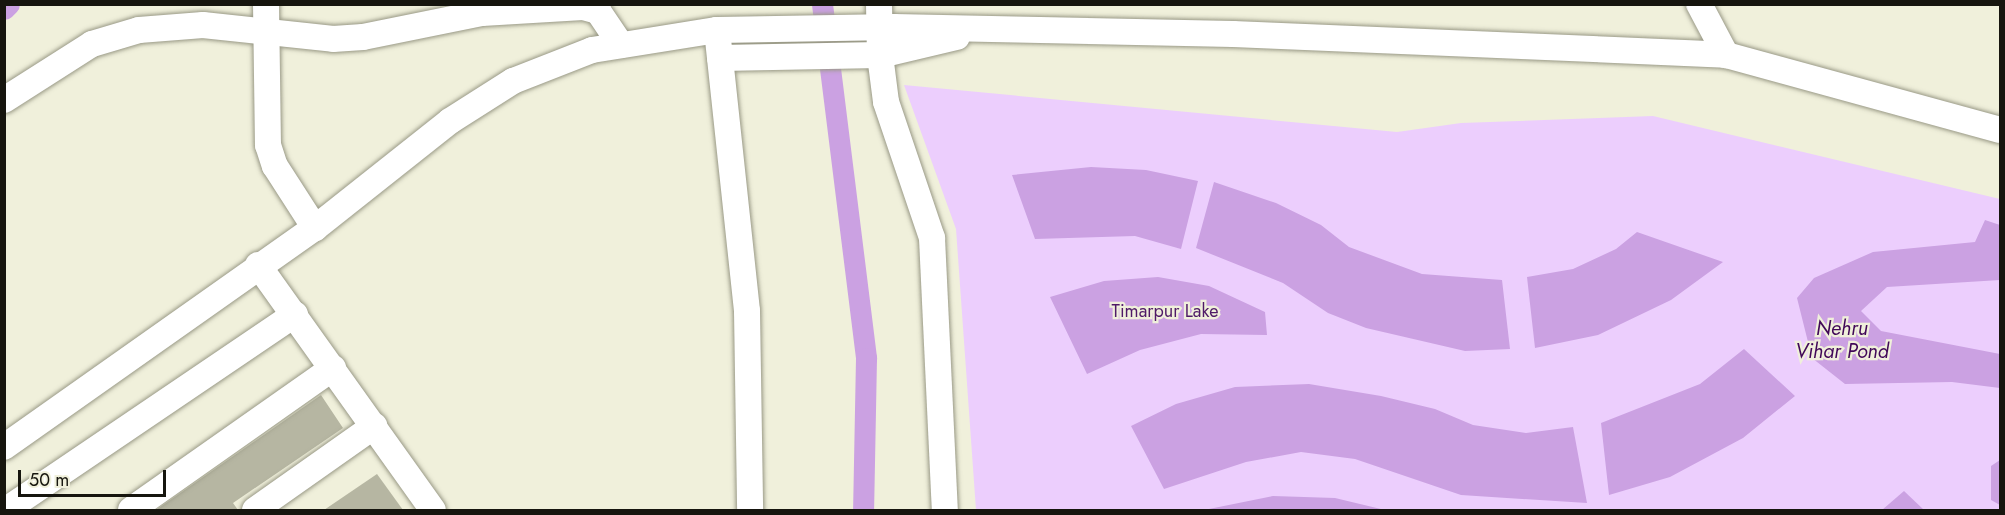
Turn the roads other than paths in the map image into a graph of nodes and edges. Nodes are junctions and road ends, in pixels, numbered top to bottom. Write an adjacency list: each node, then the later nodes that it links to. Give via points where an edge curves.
1 (1699, 4): 8 (street)
2 (879, 15): 4 (street); 5 (street, via 849,27); 7 (street)
3 (266, 19): 6 (street, via 333,39 482,14 583,7 598,11); 10 (street, via 139,30 92,44 36,76); 12 (street, via 268,145 275,166)
4 (978, 28): 7 (street, via 944,42); 8 (street, via 1233,34)
5 (717, 30): 6 (street); 9 (street)
6 (621, 45): 12 (street, via 548,64 513,81 450,121)
7 (872, 55): 9 (street); 23 (street, via 894,134 932,238)
8 (1726, 56): 11 (street)
9 (720, 58): 22 (street, via 747,311)
10 (4, 100)
11 (2001, 130)
12 (315, 228): 13 (street)
13 (258, 265): 14 (street); 17 (street)
14 (295, 314): 15 (street); 18 (street)
15 (333, 368): 16 (street); 19 (street)
16 (374, 426): 20 (street); 21 (street)
17 (4, 447)
18 (6, 510)
19 (131, 510)
20 (255, 510)
21 (431, 510)
22 (750, 510)
23 (945, 510)

